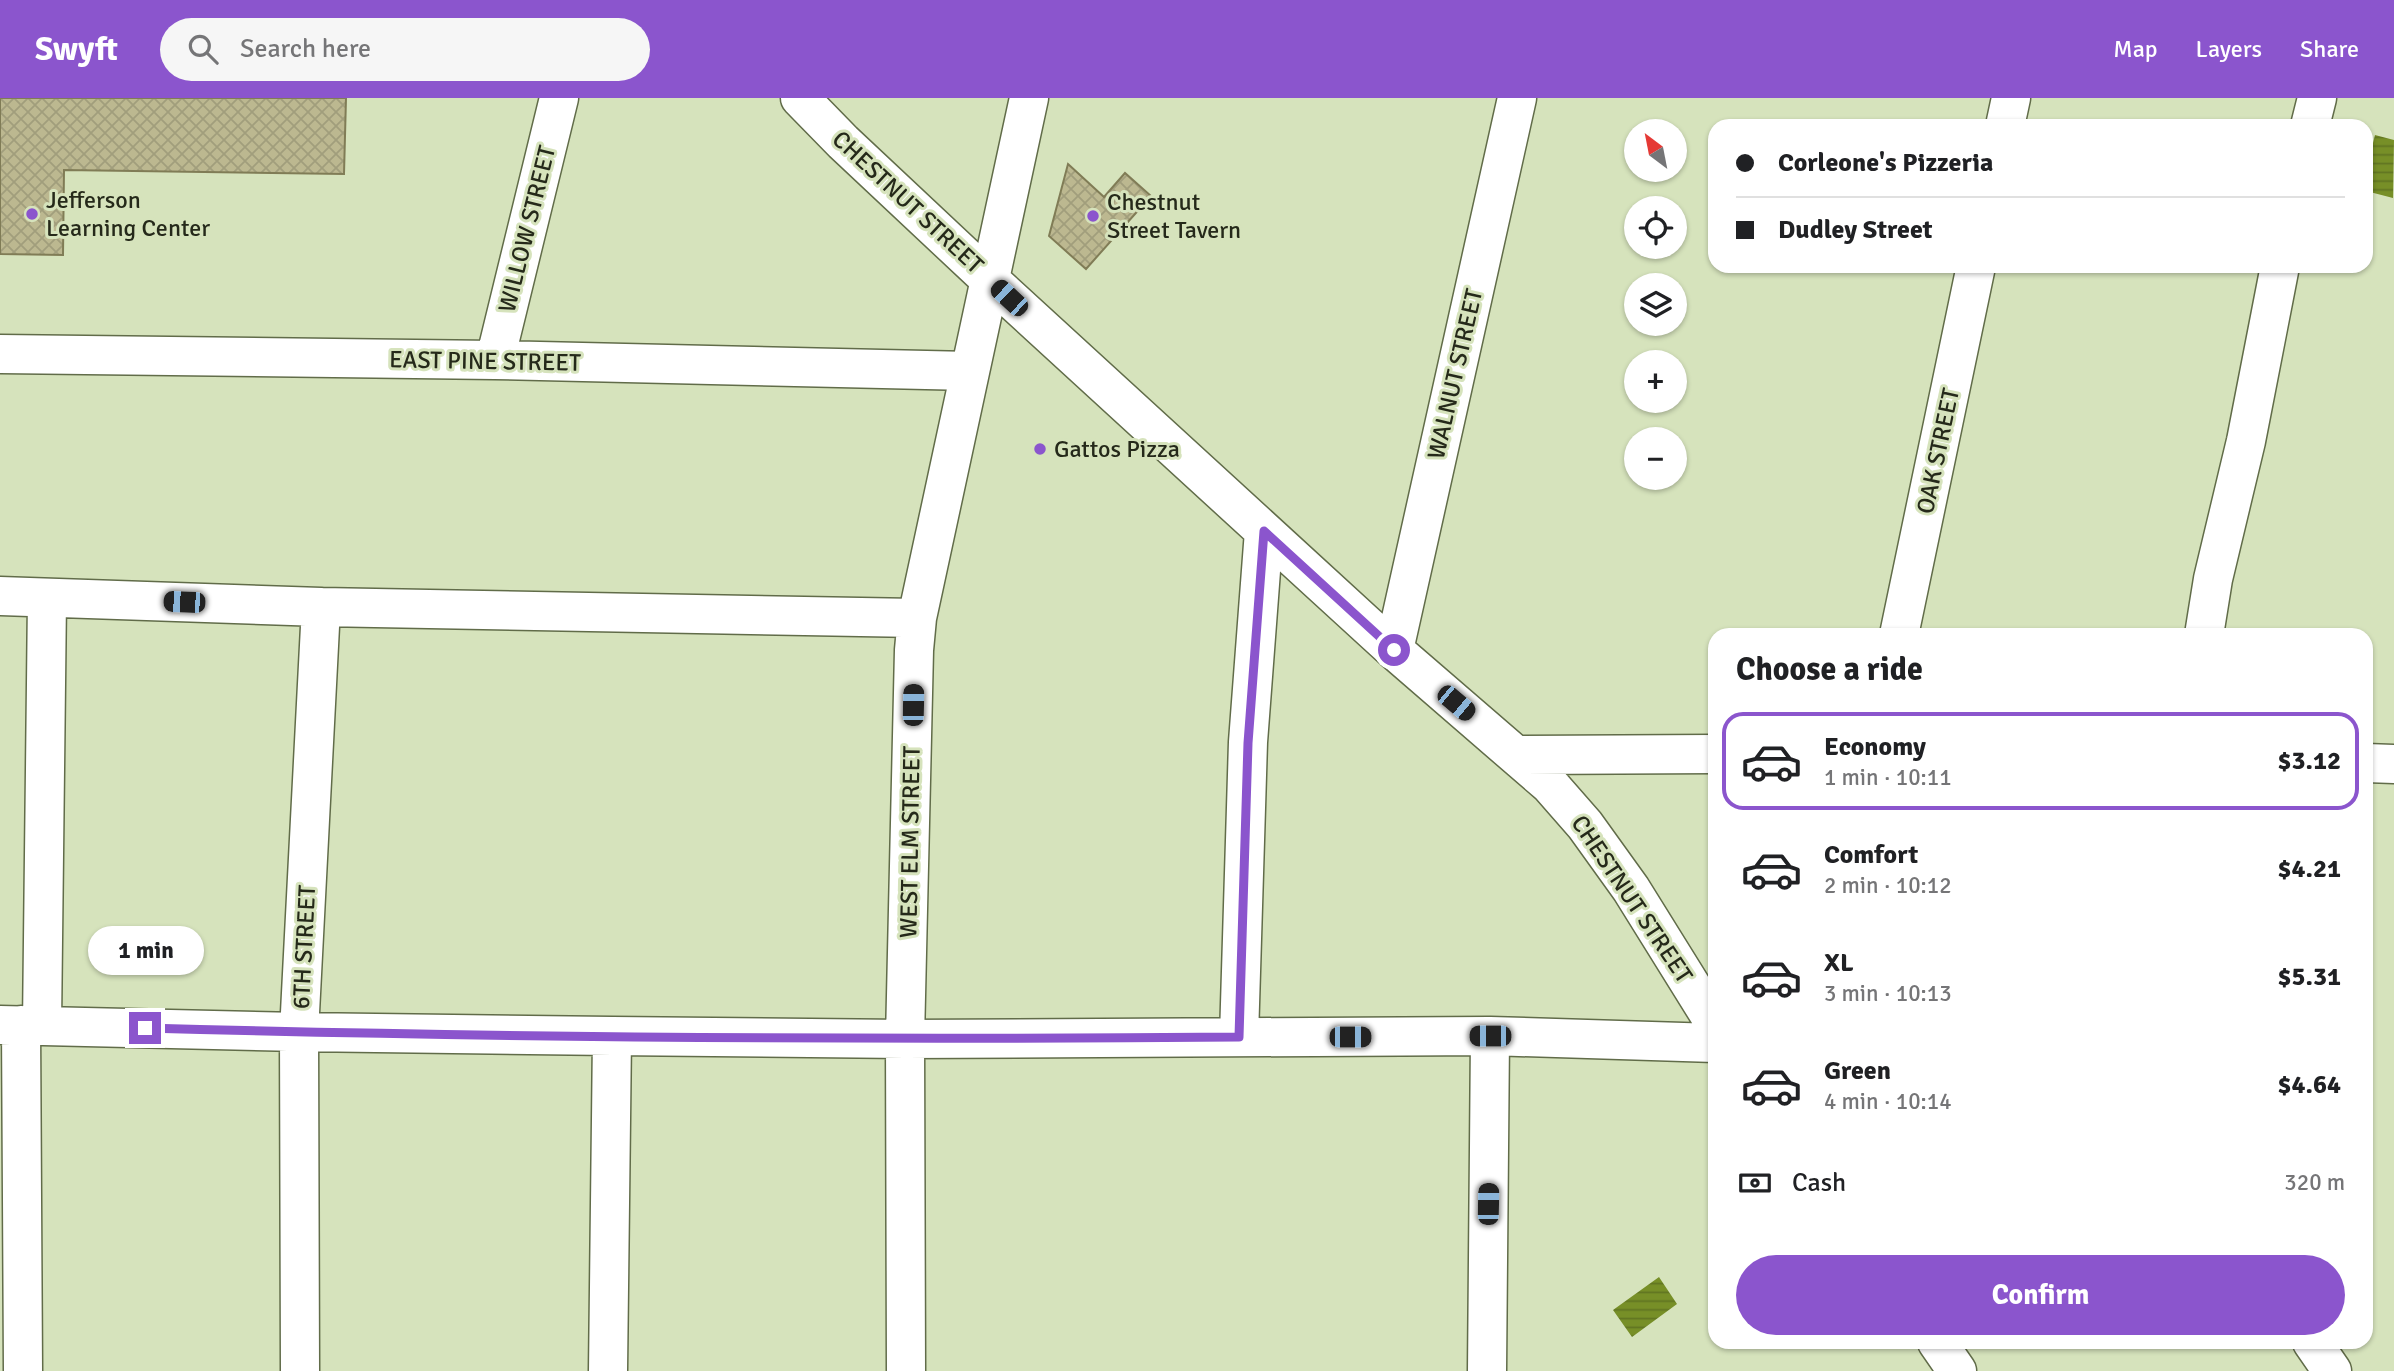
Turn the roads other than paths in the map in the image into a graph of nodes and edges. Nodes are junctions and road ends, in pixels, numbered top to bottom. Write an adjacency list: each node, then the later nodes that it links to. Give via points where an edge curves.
1 (559, 98): 13 (street, WILLOW STREET)
2 (800, 98): 11 (street, CHESTNUT STREET)
3 (1028, 98): 11 (street, WEST ELM STREET)
4 (1517, 98): 22 (street, WALNUT STREET)
5 (2011, 98): 7 (street)
6 (2316, 98): 8 (street)
7 (2006, 119)
8 (2312, 119)
9 (1975, 273): 20 (street, OAK STREET)
10 (2279, 273): 21 (street)
11 (989, 279): 14 (street, WEST ELM STREET); 15 (street, CHESTNUT STREET)
12 (0, 354): 13 (street, EAST PINE STREET)
13 (495, 360): 14 (street, EAST PINE STREET)
14 (970, 371): 19 (street, WEST ELM STREET)
15 (1264, 531): 22 (street, CHESTNUT STREET); 32 (street, via 1248,743)
16 (0, 596): 17 (street)
17 (47, 598): 18 (street); 28 (street)
18 (321, 607): 19 (street); 29 (street, 6TH STREET)
19 (917, 618): 33 (street, WEST ELM STREET)
20 (1900, 628)
21 (2205, 628)
22 (1394, 650): 24 (street, CHESTNUT STREET)
23 (1708, 754): 24 (street)
24 (1517, 755): 27 (street, CHESTNUT STREET, via 1585,825)
25 (2373, 763): 26 (street)
26 (2394, 764)
27 (1708, 1013)
28 (21, 1025): 29 (street); 37 (street)
29 (299, 1032): 30 (street); 38 (street, 6TH STREET)
30 (612, 1036): 33 (street); 39 (street)
31 (1490, 1036): 32 (street); 34 (street); 41 (street)
32 (1239, 1037): 33 (street)
33 (905, 1039): 40 (street, WEST ELM STREET)
34 (1708, 1043)
35 (1942, 1349): 42 (street)
36 (2317, 1349): 43 (street)
37 (23, 1371)
38 (300, 1371)
39 (608, 1371)
40 (906, 1371)
41 (1487, 1371)
42 (1957, 1371)
43 (2332, 1371)

